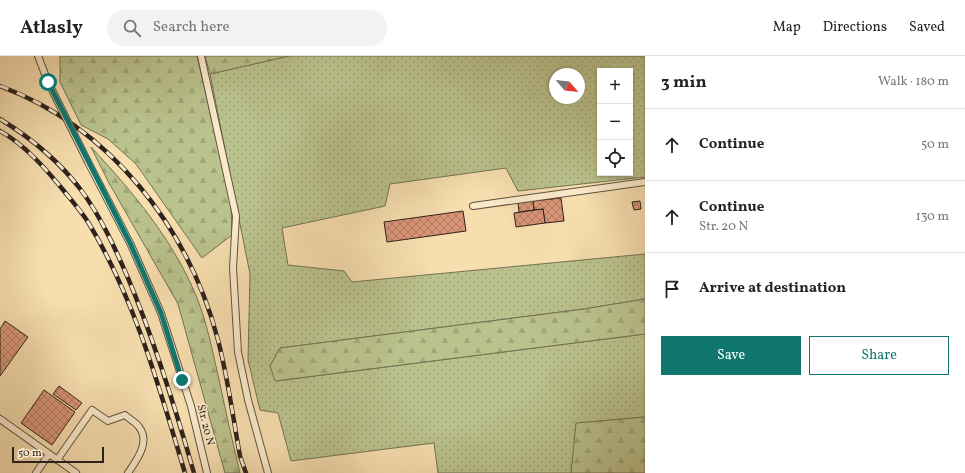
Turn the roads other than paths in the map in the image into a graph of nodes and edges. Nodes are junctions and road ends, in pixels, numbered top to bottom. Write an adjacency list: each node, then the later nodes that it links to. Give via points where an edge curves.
1 (38, 56): 11 (lane, Str. 20 N, bridge, via 48,82 131,245 161,313 191,406)
2 (201, 56): 12 (lane, via 236,216 233,268 238,352)
3 (645, 182): 4 (lane)
4 (473, 206)
5 (0, 420): 6 (lane)
6 (49, 454): 7 (lane); 8 (lane)
7 (57, 460): 9 (lane); 10 (lane, via 92,410 108,421 125,415 140,427 144,438 141,453)
8 (36, 473)
9 (76, 473)
10 (128, 473)
11 (207, 473)
12 (268, 473)

